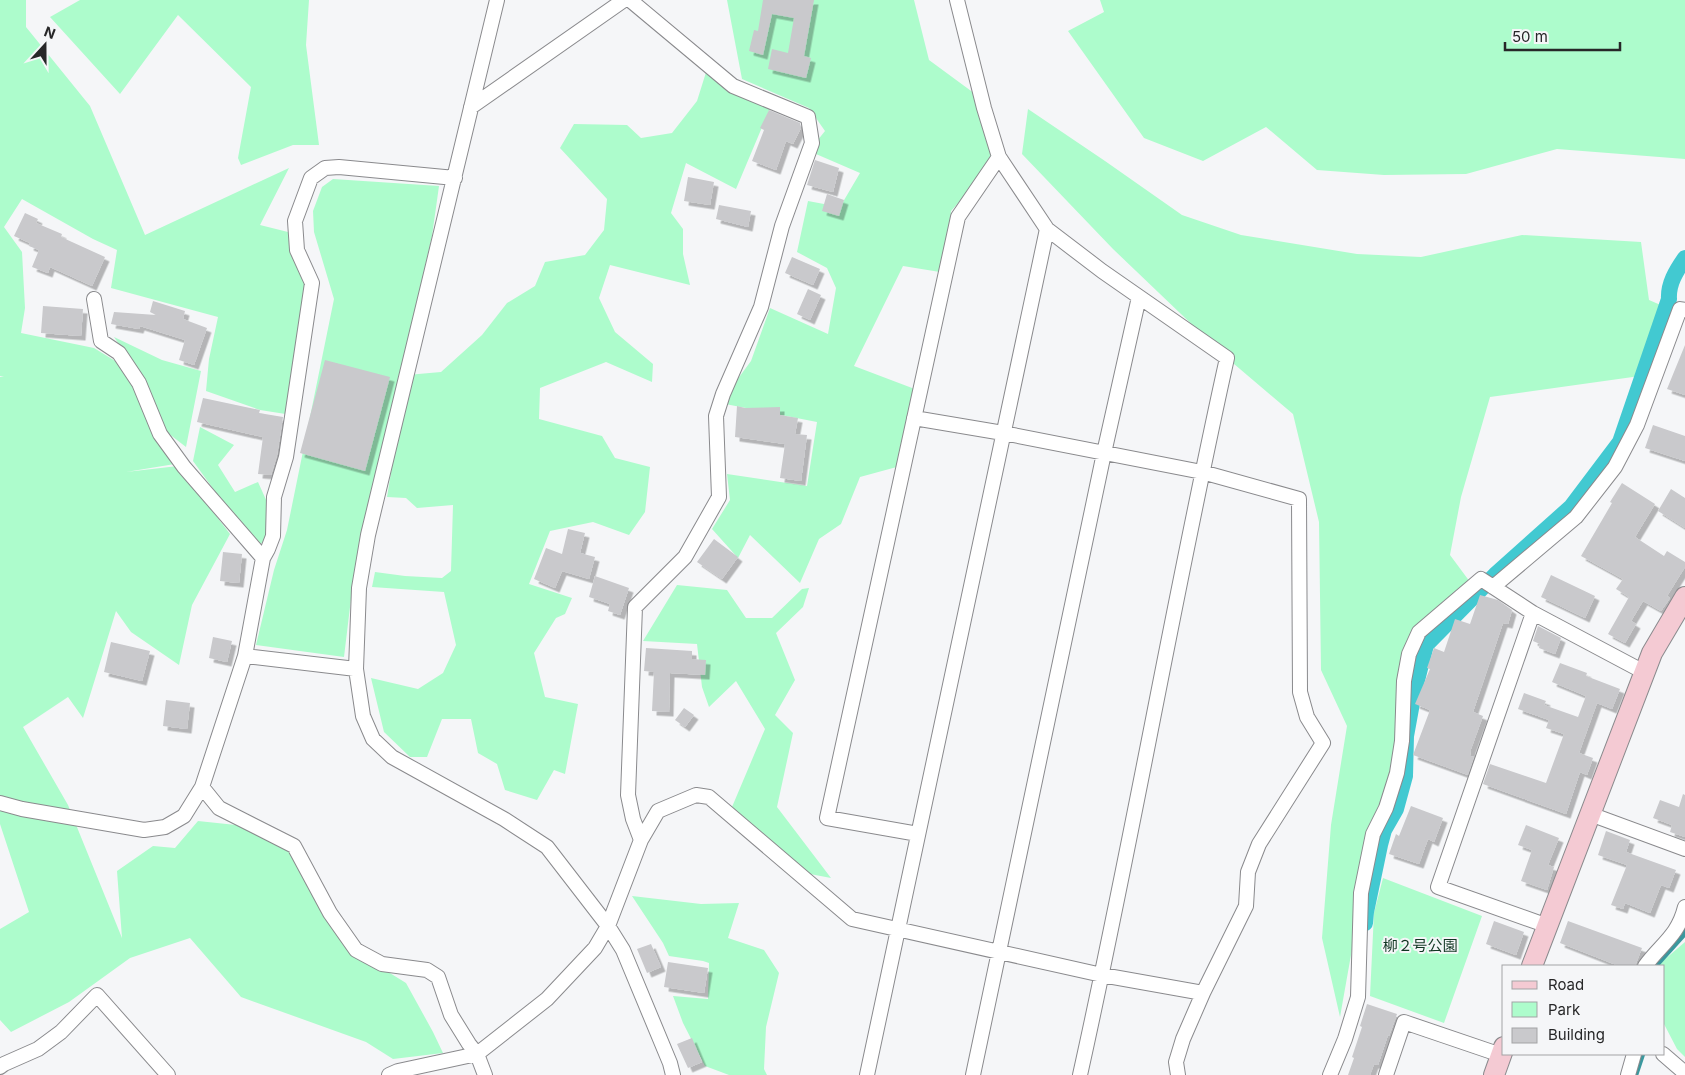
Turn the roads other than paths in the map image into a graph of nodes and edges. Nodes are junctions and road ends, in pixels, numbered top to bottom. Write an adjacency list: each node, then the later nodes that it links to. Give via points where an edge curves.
1 (497, 0): 5 (street)
2 (624, 0): 5 (street)
3 (630, 0): 27 (street, via 733,86 808,117 812,143 782,226 761,307 716,416 719,496 685,557 635,607 628,795)
4 (957, 0): 6 (street)
5 (471, 108): 7 (street)
6 (999, 157): 8 (street); 12 (street, via 958,217)
7 (455, 178): 16 (street, via 339,167 325,168 311,178 295,220 297,250 312,283 286,457 274,497 273,536); 21 (street, via 368,535 359,588)
8 (1047, 230): 9 (street); 13 (street)
9 (1139, 296): 14 (street); 15 (street, via 1227,358)
10 (94, 299): 16 (street, via 101,341 119,353 139,383 160,434 184,467)
11 (1685, 310): 17 (street, via 1680,308 1638,424 1615,467 1576,517)
12 (914, 418): 13 (street); 26 (street, via 827,818)
13 (1003, 433): 14 (street); 26 (street)
14 (1104, 453): 15 (street); 33 (street)
15 (1202, 472): 36 (street); 37 (street, via 1299,500 1300,692 1307,717 1323,743 1259,844 1248,872 1246,906)
16 (263, 558): 20 (street)
17 (1493, 587): 19 (street); 52 (street, via 1481,579 1419,632 1409,654 1397,773 1386,808 1373,834 1361,892 1358,998)
18 (1685, 597): 22 (street)
19 (1533, 613): 22 (street); 31 (street, via 1438,887)
20 (245, 656): 21 (street); 23 (street)
21 (356, 670): 30 (street, via 363,716 374,739 392,757 504,819 547,848)
22 (1644, 672): 25 (street)
23 (202, 787): 24 (street, via 184,816 165,827 144,830); 39 (street, via 219,808 294,846 330,913 356,950 382,964 427,970 438,977 452,1016)
24 (0, 803)
25 (1590, 814): 28 (street); 31 (street)
26 (918, 834): 32 (street)
27 (641, 840): 30 (street); 32 (street, via 658,811 696,796 709,798 852,919)
28 (1685, 850)
29 (1685, 908): 35 (street, via 1673,936)
30 (608, 926): 39 (street, via 596,948 547,999); 47 (street, via 623,950 670,1063)
31 (1548, 926): 34 (street)
32 (898, 930): 33 (street); 48 (street)
33 (1000, 952): 36 (street); 49 (street)
34 (1532, 965)
35 (1646, 965)
36 (1102, 975): 37 (street); 50 (street)
37 (1203, 993): 51 (street, via 1183,1039 1176,1062)
38 (1502, 1051): 53 (street, via 1404,1022); 54 (street)
39 (477, 1054): 45 (street); 46 (street)
40 (1634, 1055): 55 (street)
41 (1664, 1055): 43 (street)
42 (0, 1067): 44 (street, via 38,1049 61,1032 97,995)
43 (1685, 1073)
44 (168, 1075)
45 (389, 1075)
46 (485, 1075)
47 (672, 1075)
48 (867, 1075)
49 (973, 1075)
50 (1080, 1075)
51 (1178, 1075)
52 (1330, 1075)
53 (1386, 1075)
54 (1494, 1075)
55 (1628, 1075)

